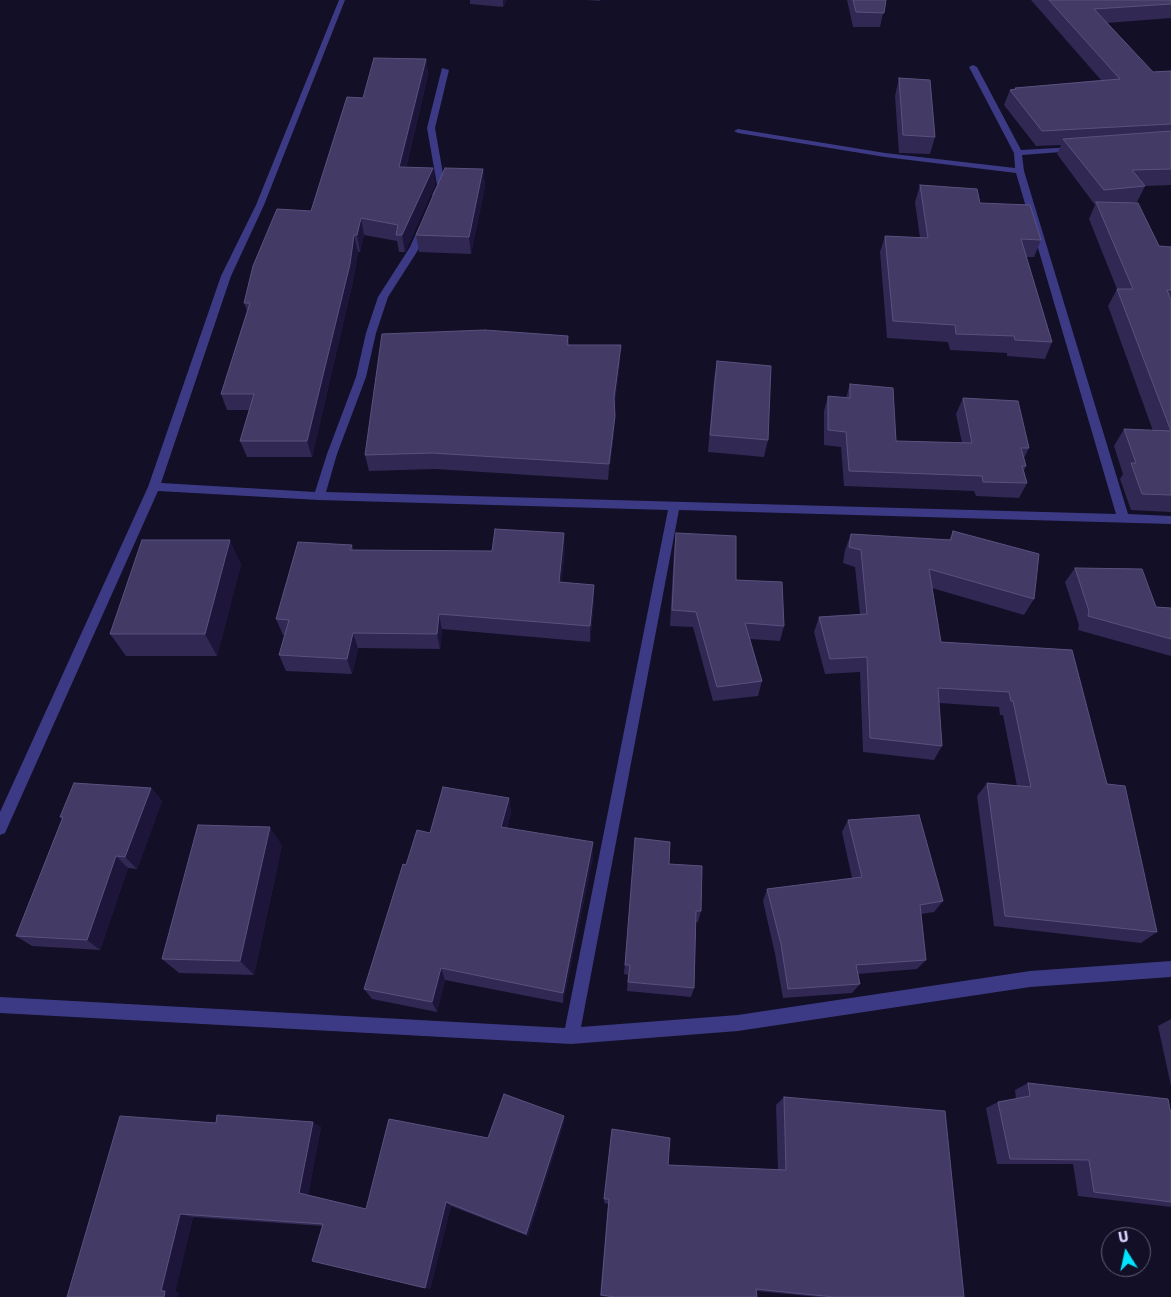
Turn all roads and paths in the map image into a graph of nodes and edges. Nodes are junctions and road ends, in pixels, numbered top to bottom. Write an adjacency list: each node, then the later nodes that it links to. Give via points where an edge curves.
1 (342, 0): 10 (street, via 260,205 226,276)
2 (973, 67): 6 (street)
3 (445, 70): 8 (street, via 431,128 441,185)
4 (738, 131): 7 (street, via 885,155)
5 (1085, 148): 6 (street)
6 (1018, 153): 7 (street)
7 (1020, 171): 13 (street)
8 (433, 202)
9 (426, 220): 11 (street, via 415,247 383,297 361,377)
10 (154, 487): 11 (street); 15 (street)
11 (318, 496): 12 (street)
12 (674, 507): 13 (street); 18 (street)
13 (1123, 518): 14 (street)
14 (1171, 520)
15 (0, 828)
16 (1171, 970): 18 (street, via 1030,979 738,1023)
17 (0, 1005): 18 (street)
18 (571, 1036)

